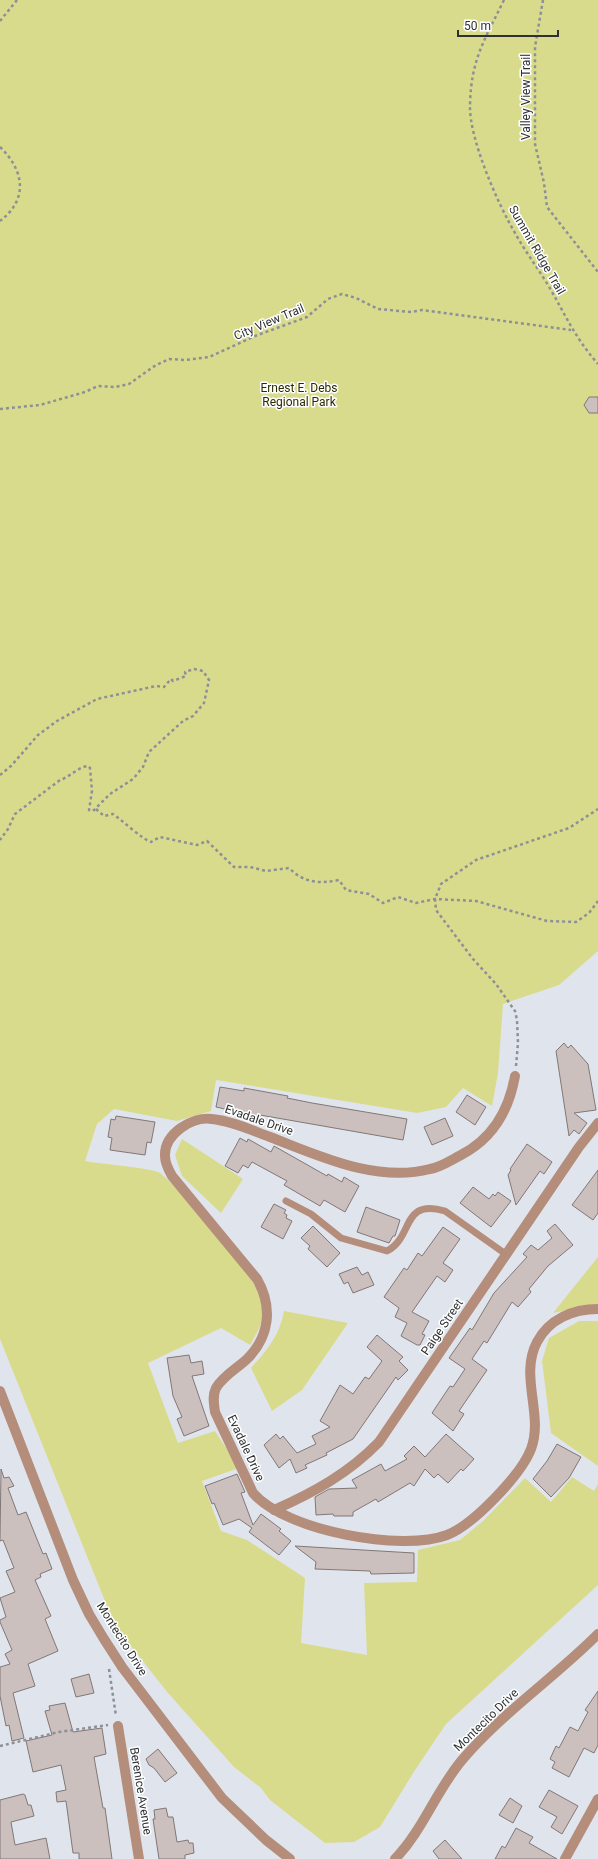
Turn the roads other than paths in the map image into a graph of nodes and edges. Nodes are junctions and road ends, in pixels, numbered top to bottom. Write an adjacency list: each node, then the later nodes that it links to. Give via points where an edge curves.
1 (515, 1076): 7 (street, Evadale Drive, via 512,1095 505,1112 483,1140 468,1152 432,1169 392,1173 364,1169 212,1118 200,1118 188,1123 168,1142 165,1154 172,1176 257,1278 264,1291 267,1316 264,1336 246,1359 223,1378 213,1399 215,1412 246,1482 262,1503)
2 (598, 1123): 4 (street, Paige Street, via 579,1147)
3 (286, 1201): 4 (lane, via 312,1214 341,1238 387,1251 397,1242 419,1210 437,1209 445,1211)
4 (508, 1254): 7 (street, Paige Street, via 379,1442 363,1459 343,1474)
5 (598, 1310): 7 (street, Evadale Drive, via 562,1316 540,1337 532,1354 529,1372 534,1421 532,1448 518,1472 462,1527 433,1539 414,1542 357,1537 311,1525)
6 (0, 1391): 12 (street, Montecito Drive, via 73,1580 89,1614 140,1691 222,1798)
7 (274, 1510)
8 (598, 1634): 13 (street, Montecito Drive, via 575,1658 476,1744 460,1762 418,1830)
9 (118, 1726): 11 (street, Berenice Avenue)
10 (598, 1799): 14 (street)
11 (139, 1859)
12 (290, 1859)
13 (396, 1859)
14 (565, 1859)

